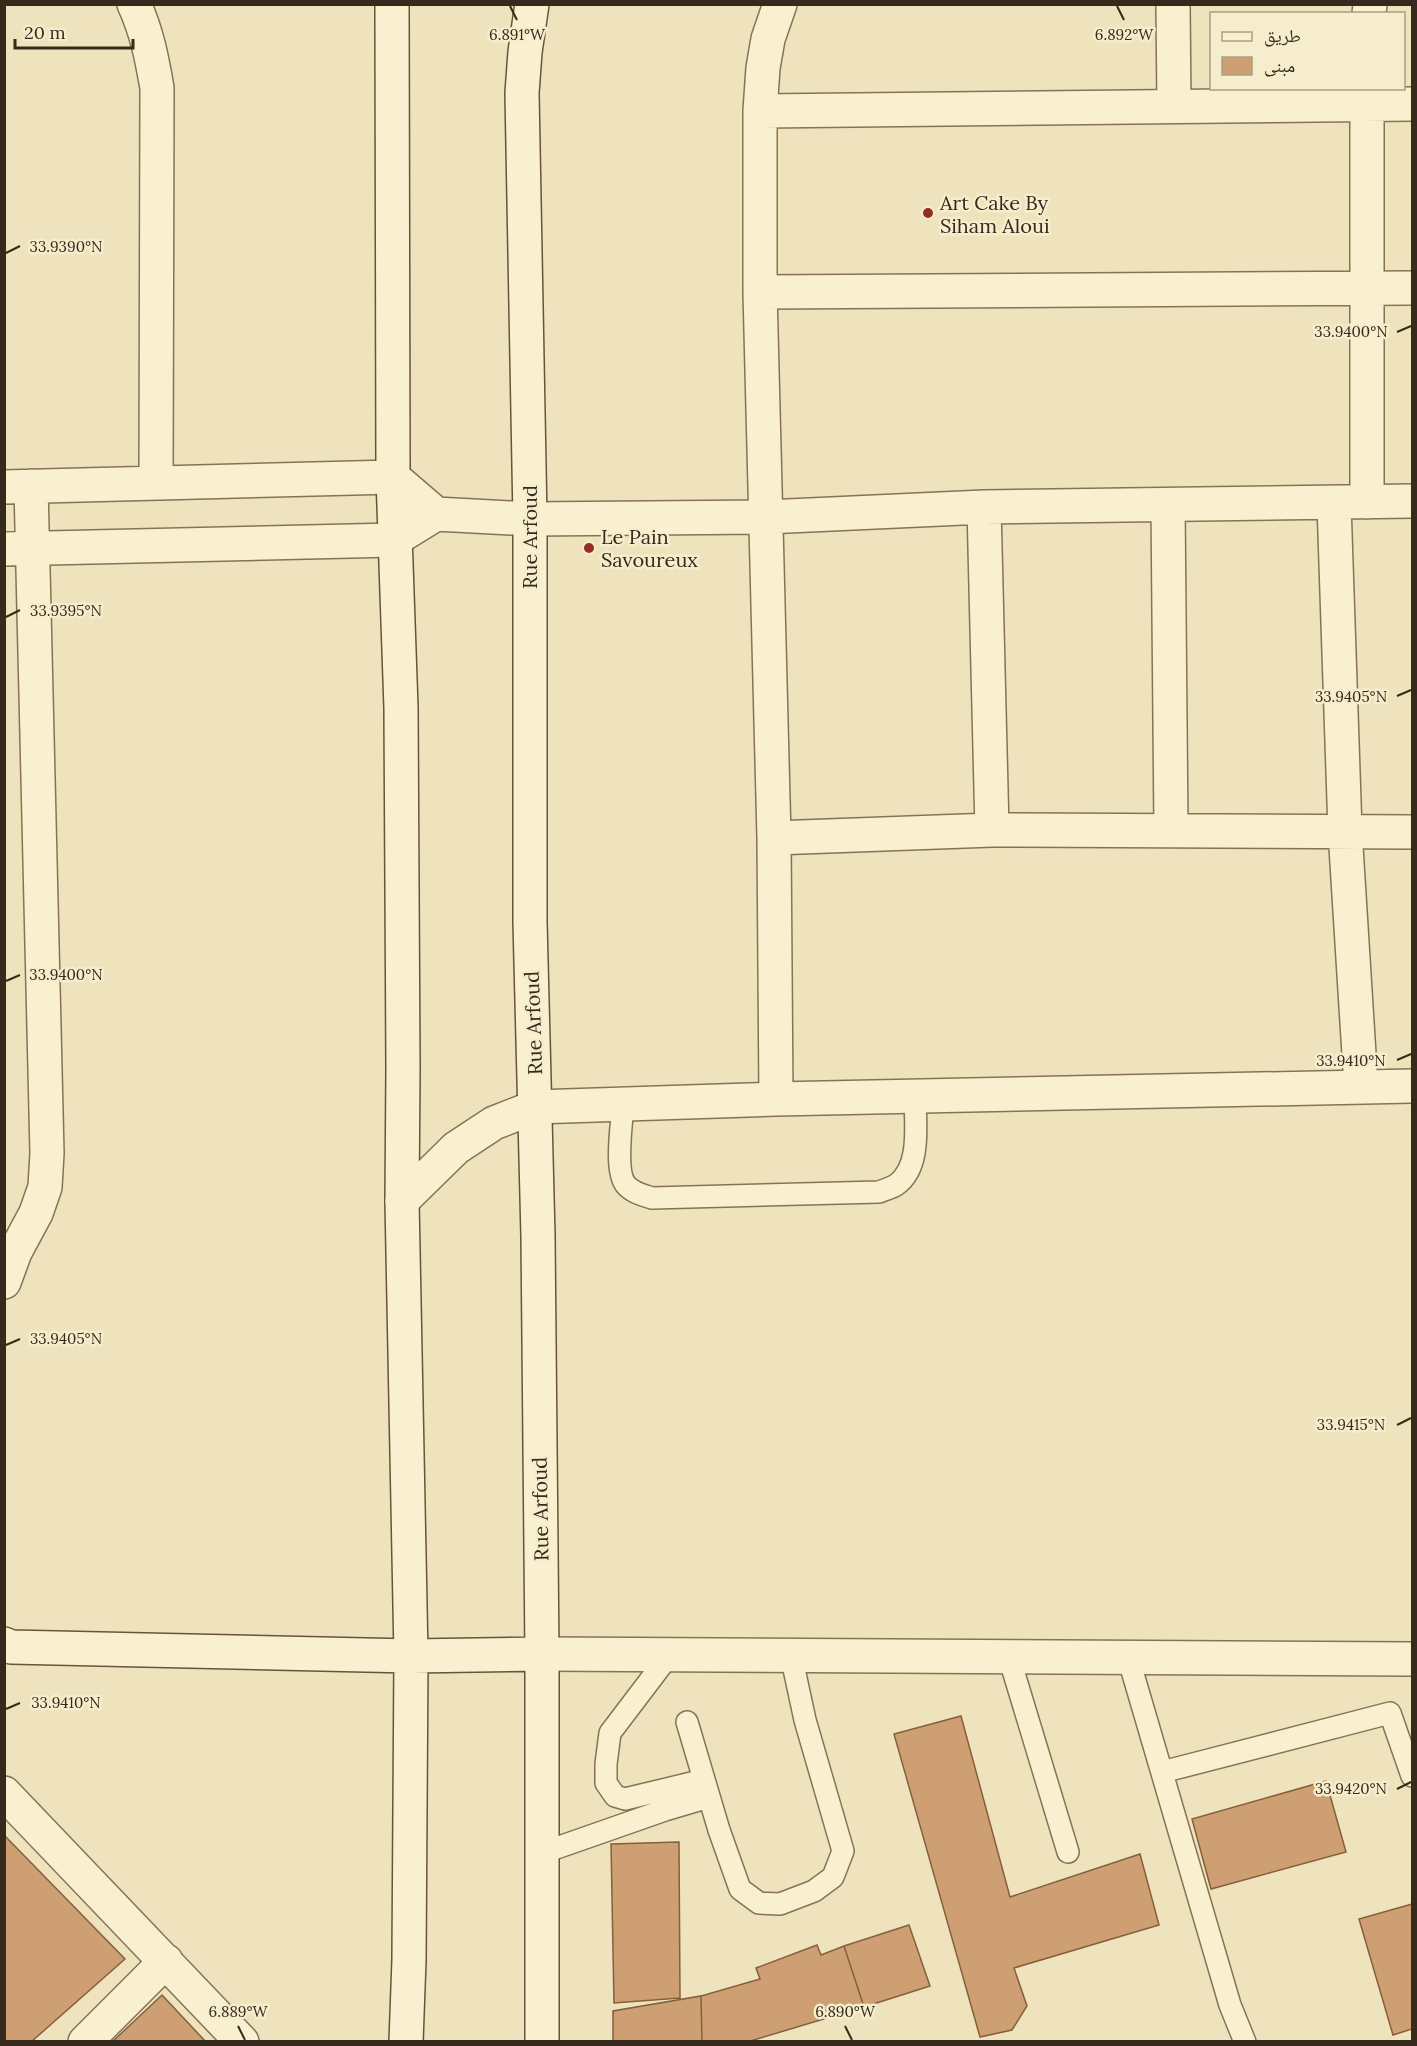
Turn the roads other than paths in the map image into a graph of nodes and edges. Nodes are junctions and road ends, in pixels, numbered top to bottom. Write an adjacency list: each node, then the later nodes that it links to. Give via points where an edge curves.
1 (134, 4): 14 (street, via 152,54 157,88)
2 (392, 4): 13 (street)
3 (532, 4): 23 (street, Rue Arfoud, via 522,93)
4 (780, 4): 9 (street, via 768,39)
5 (1173, 4): 8 (street)
6 (1367, 96): 7 (street); 8 (street); 10 (street)
7 (1413, 104)
8 (1174, 106): 9 (street)
9 (760, 111): 12 (street)
10 (1368, 288): 11 (street); 12 (street); 17 (street)
11 (1413, 288)
12 (760, 292): 22 (street)
13 (393, 477): 14 (street); 21 (street); 24 (street)
14 (156, 483): 15 (street)
15 (18, 487): 25 (street)
16 (1413, 501): 17 (street)
17 (1367, 502): 18 (street)
18 (1334, 504): 19 (street); 28 (street)
19 (1168, 505): 20 (street); 27 (street)
20 (984, 507): 22 (street); 26 (street)
21 (436, 514): 23 (street); 24 (street)
22 (766, 518): 23 (street); 30 (street)
23 (530, 519): 36 (street, Rue Arfoud, via 530,922)
24 (394, 540): 25 (street); 37 (street, via 401,708)
25 (19, 549): 38 (street, via 47,1153 42,1196)
26 (992, 830): 27 (street); 30 (street)
27 (1171, 830): 28 (street)
28 (1345, 831): 29 (street); 31 (street)
29 (1413, 832)
30 (774, 838): 34 (street)
31 (1361, 1086): 32 (street); 33 (street)
32 (1413, 1086)
33 (915, 1096): 34 (street); 35 (lane, via 914,1152 909,1169 897,1185 867,1193 652,1198 636,1193 625,1184 620,1170)
34 (776, 1099): 35 (street)
35 (623, 1104): 36 (street)
36 (535, 1107): 37 (street, via 494,1122 456,1148); 40 (street, Rue Arfoud)
37 (402, 1201): 43 (street)
38 (4, 1282)
39 (7, 1647): 43 (street)
40 (542, 1654): 41 (street); 43 (street); 53 (street, Rue Arfoud)
41 (670, 1654): 42 (street); 50 (lane, via 610,1733 606,1783 615,1796 625,1799)
42 (791, 1655): 44 (street); 50 (lane, via 805,1720 843,1851 833,1877 814,1891 780,1904 759,1903 740,1888)
43 (411, 1656): 57 (street)
44 (1009, 1657): 45 (street); 52 (lane)
45 (1128, 1657): 46 (street); 48 (lane)
46 (1413, 1659)
47 (687, 1722): 50 (lane)
48 (1162, 1772): 49 (lane, via 1390,1713); 59 (lane, via 1230,2005)
49 (1413, 1776)
50 (707, 1788): 53 (lane, via 665,1810)
51 (4, 1794): 54 (street)
52 (1068, 1852)
53 (542, 1853): 58 (street, Rue Arfoud)
54 (166, 1961): 55 (street); 56 (street)
55 (85, 2042)
56 (243, 2042)
57 (406, 2042)
58 (542, 2042)
59 (1245, 2042)

